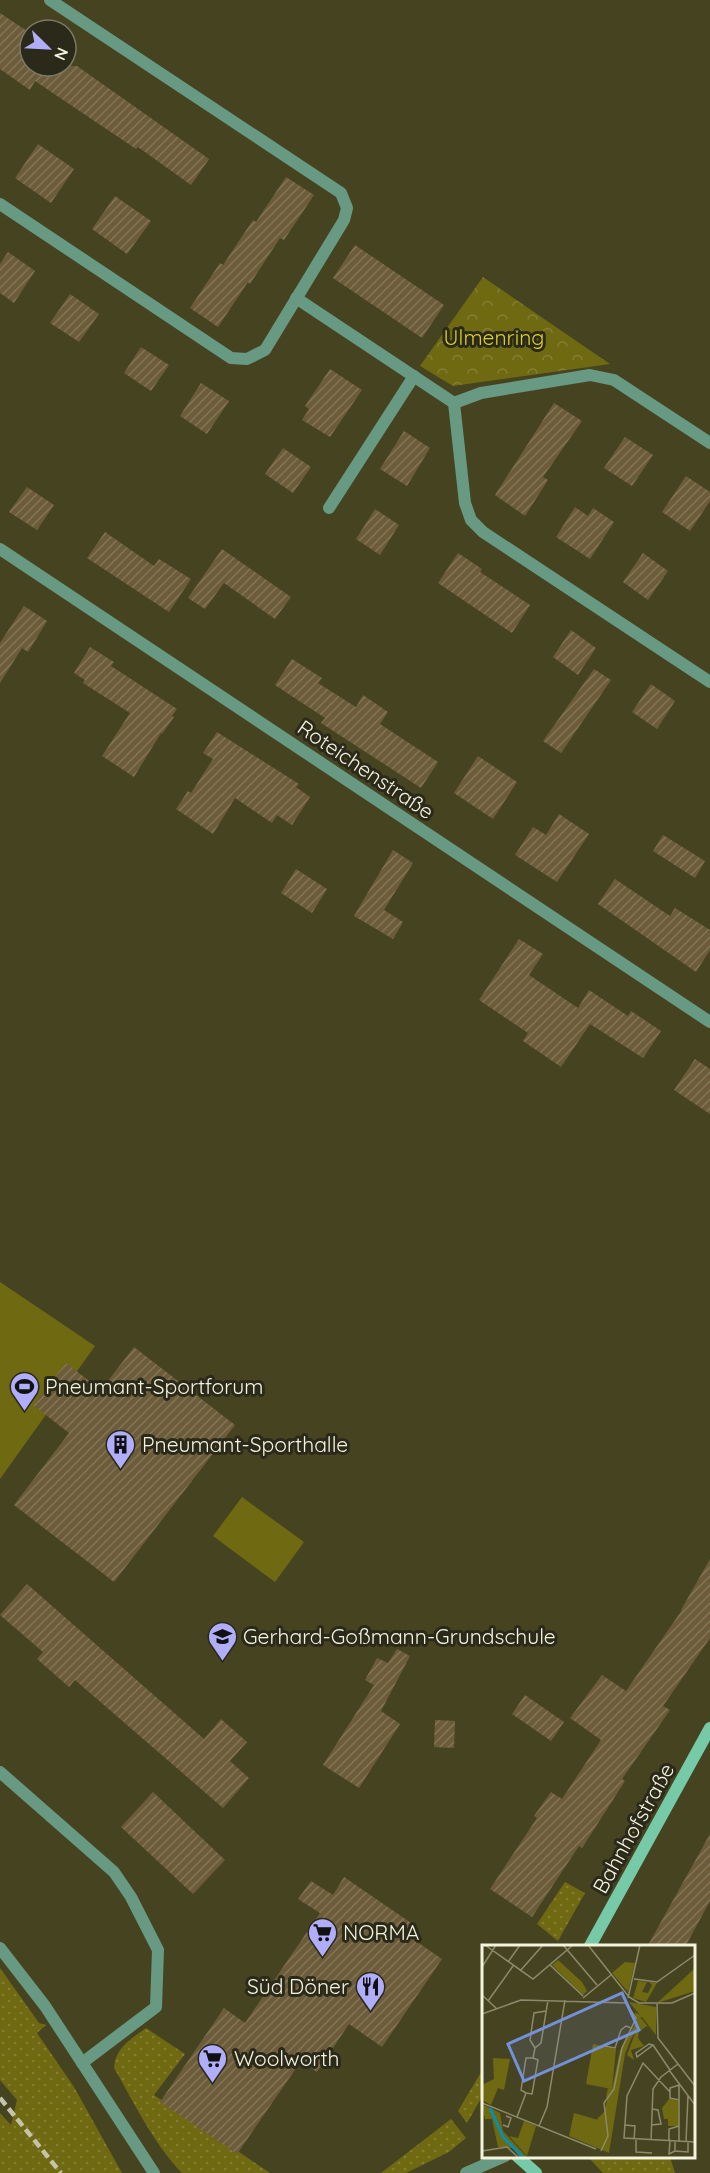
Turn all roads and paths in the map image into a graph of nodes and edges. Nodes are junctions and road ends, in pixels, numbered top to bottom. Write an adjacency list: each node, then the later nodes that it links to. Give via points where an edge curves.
1 (50, 0): 3 (street, via 341,193 346,208 344,220)
2 (0, 204): 3 (street, via 231,358 247,359 265,350)
3 (296, 298): 4 (street)
4 (414, 376): 5 (street); 7 (street)
5 (454, 403): 6 (street, via 481,393 590,375 614,380); 9 (street, via 465,503 471,520 483,532)
6 (710, 443)
7 (329, 508)
8 (0, 549): 10 (street, Roteichenstraße)
9 (710, 682)
10 (710, 1022)
11 (710, 1728): 13 (street, Bahnhofstraße)
12 (0, 1772): 15 (street, via 114,1872 131,1896 158,1950 156,2007)
13 (591, 1945)
14 (0, 1948): 15 (street)
15 (82, 2063): 18 (street)
16 (503, 2158): 19 (street)
17 (518, 2158): 20 (street)
18 (154, 2173)
19 (466, 2173)
20 (536, 2173)

